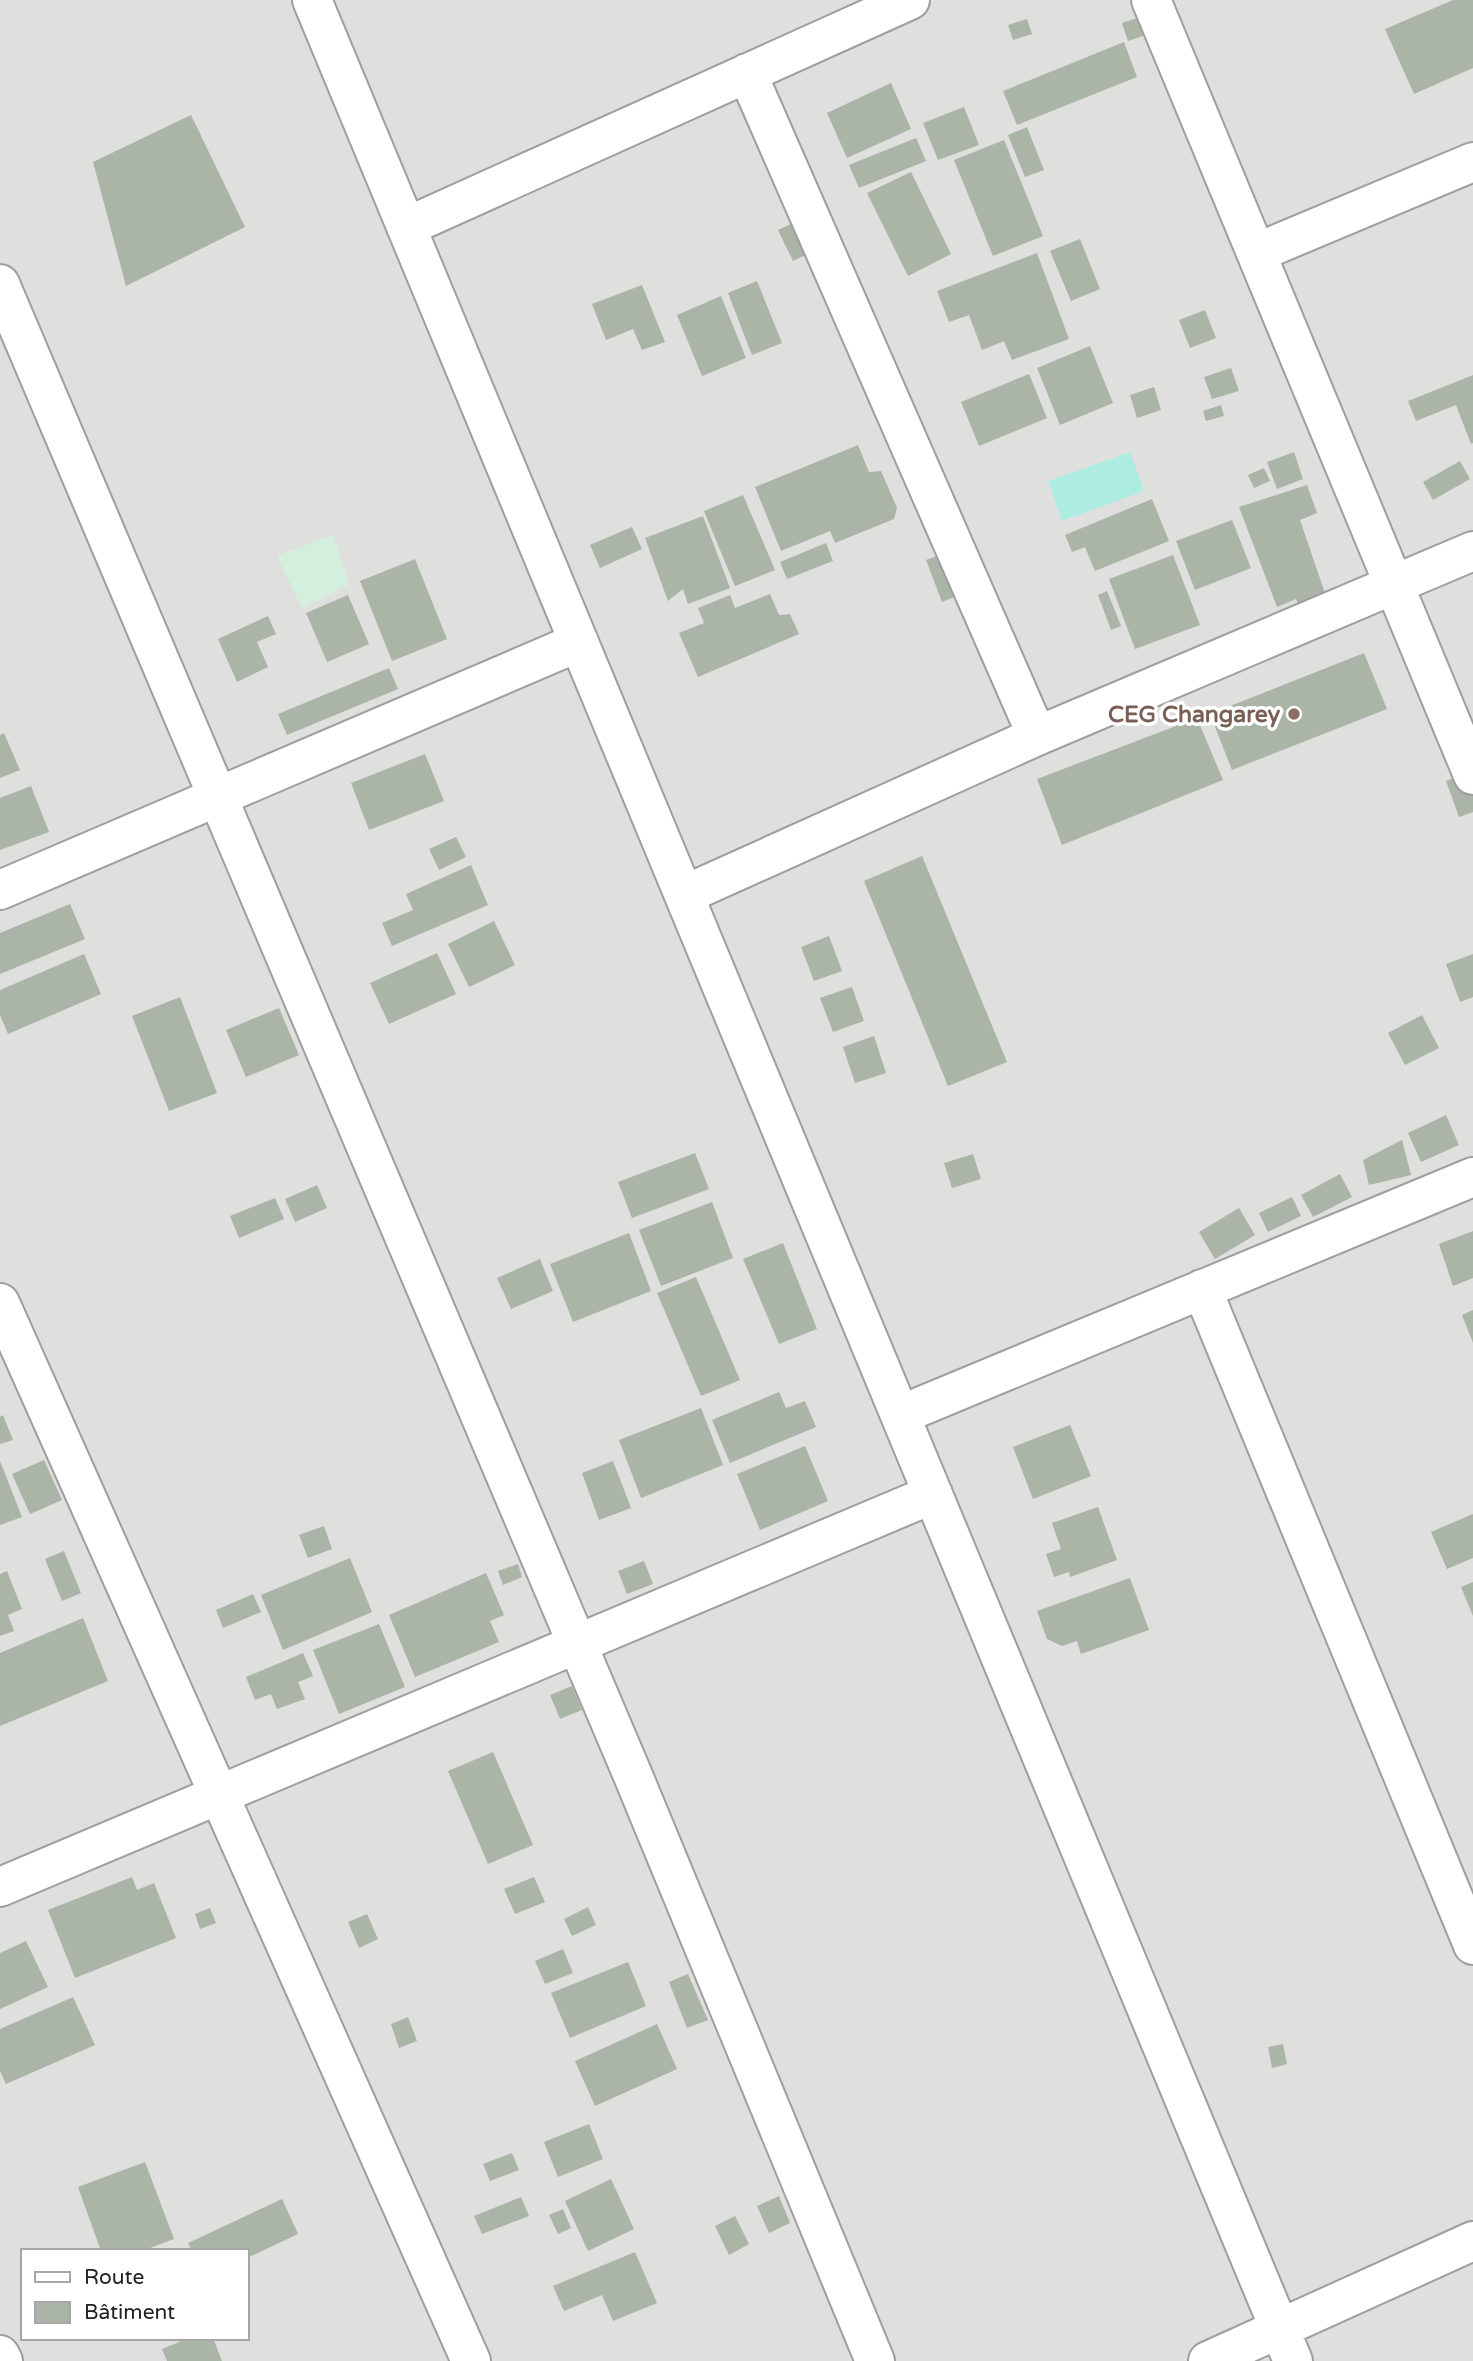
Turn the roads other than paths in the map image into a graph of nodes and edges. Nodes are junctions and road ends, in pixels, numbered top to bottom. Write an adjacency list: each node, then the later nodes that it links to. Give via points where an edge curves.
1 (312, 0): 6 (street)
2 (1150, 0): 7 (street)
3 (903, 1): 4 (street)
4 (747, 73): 6 (street); 12 (street)
5 (1473, 162): 7 (street)
6 (406, 227): 11 (street)
7 (1256, 253): 10 (street)
8 (0, 284): 14 (street)
9 (1473, 551): 10 (street)
10 (1394, 584): 12 (street); 13 (street)
11 (579, 642): 14 (street); 16 (street)
12 (1037, 736): 16 (street)
13 (1473, 775)
14 (216, 797): 15 (street); 22 (street)
15 (0, 890)
16 (684, 895): 20 (street)
17 (1473, 1177): 18 (street)
18 (1202, 1289): 20 (street); 25 (street)
19 (0, 1303): 23 (street)
20 (900, 1415): 21 (street)
21 (933, 1494): 22 (street); 27 (street)
22 (577, 1644): 23 (street); 31 (street)
23 (218, 1794): 24 (street); 30 (street)
24 (0, 1886)
25 (1473, 1945)
26 (1473, 2241): 27 (street)
27 (1287, 2346): 32 (street)
28 (0, 2355): 29 (street)
29 (3, 2361)
30 (471, 2361)
31 (875, 2361)
32 (1208, 2361)

